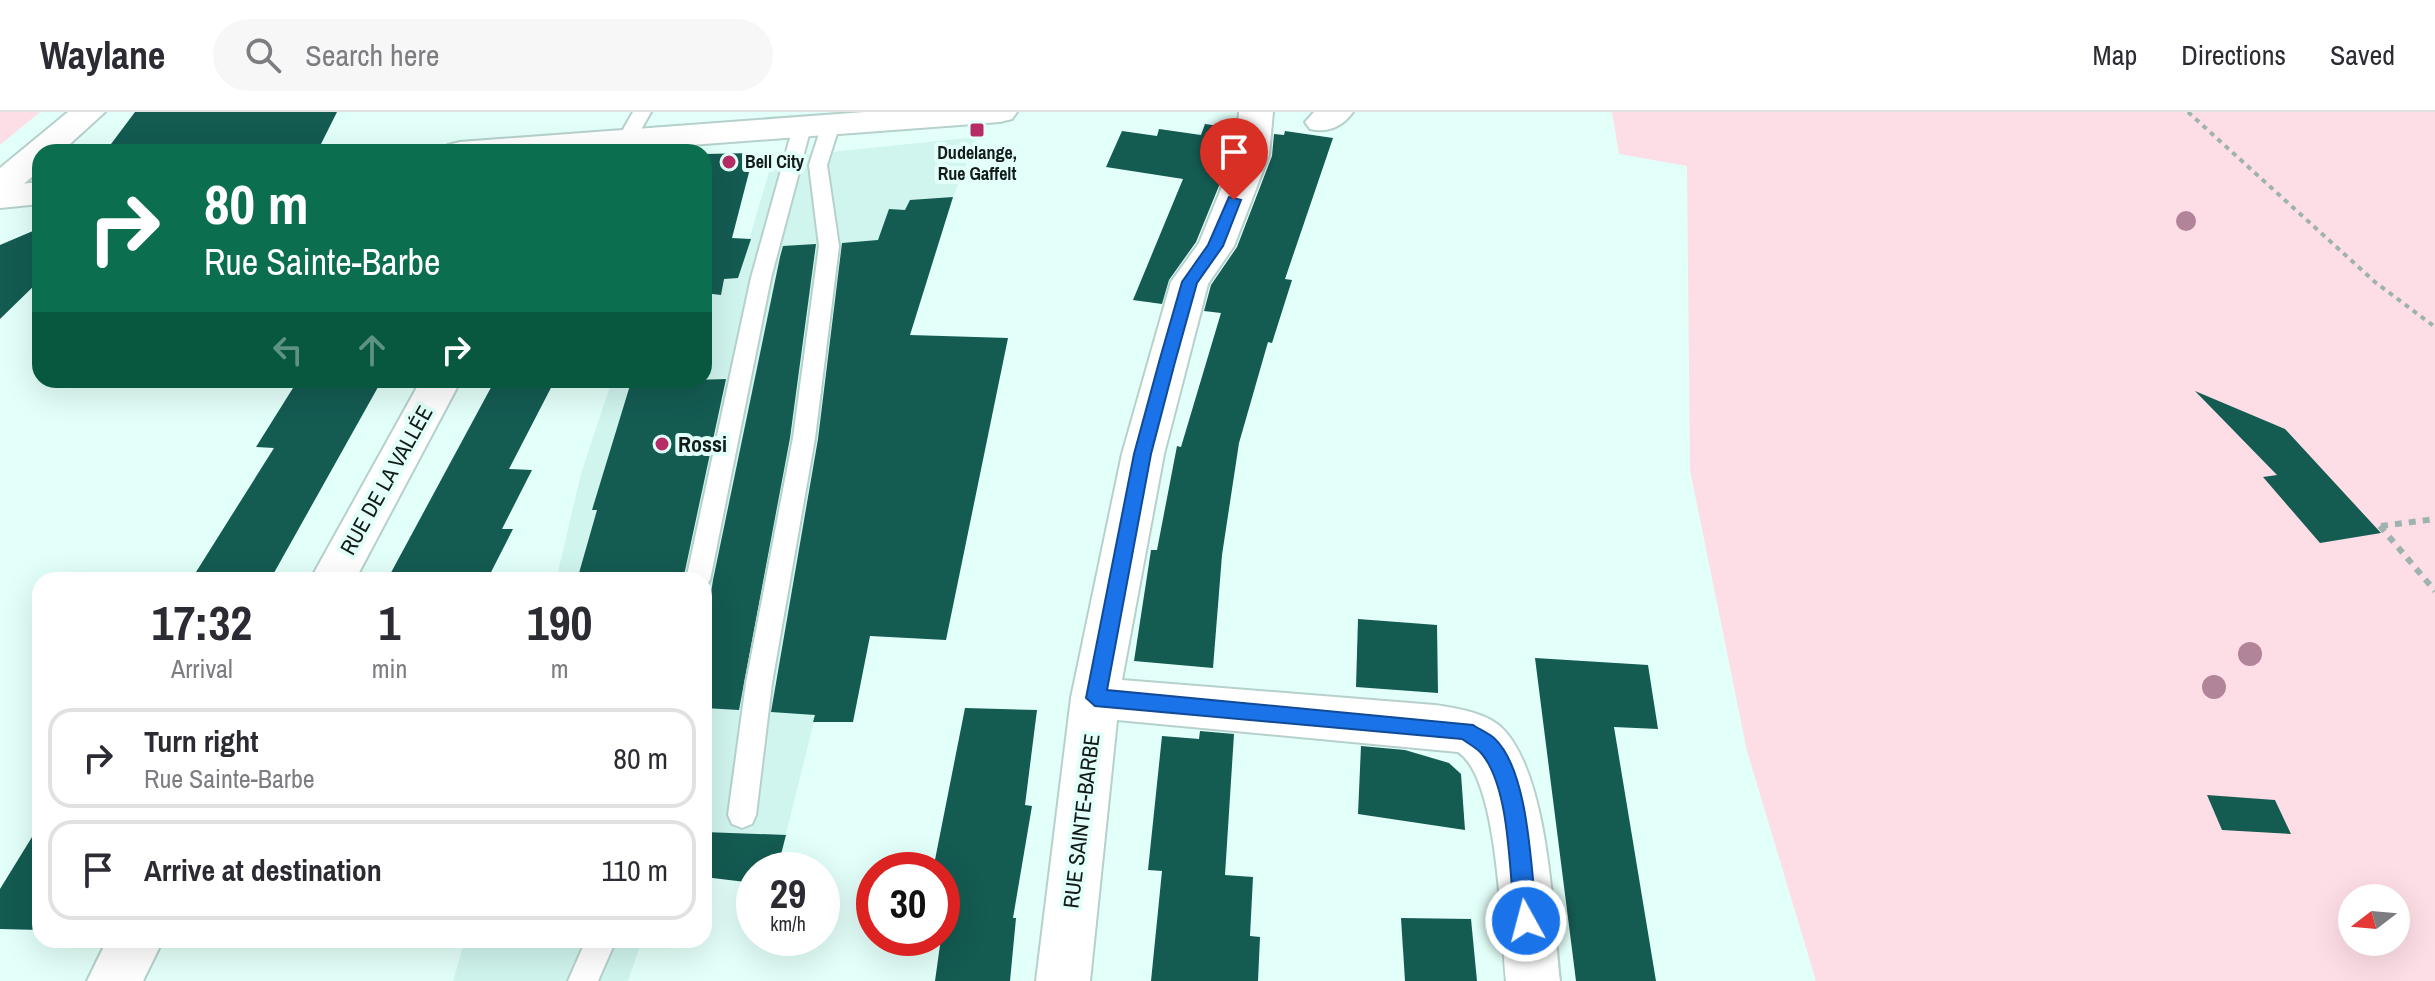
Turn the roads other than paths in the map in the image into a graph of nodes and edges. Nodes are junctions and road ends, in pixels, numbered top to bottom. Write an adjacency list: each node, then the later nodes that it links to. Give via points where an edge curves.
1 (88, 112): 6 (street)
2 (1000, 112): 5 (street)
3 (1267, 114): 15 (street, RUE SAINTE-BARBE, via 1216,246 1190,282 1143,454)
4 (634, 126): 5 (street); 7 (street)
5 (817, 126): 14 (lane, via 761,278); 16 (lane, via 829,246 804,438 759,683)
6 (50, 144)
7 (579, 144)
8 (32, 159): 9 (street)
9 (0, 186)
10 (32, 194): 11 (street)
11 (0, 197)
12 (437, 388): 13 (street, RUE DE LA VALLÉE)
13 (336, 572)
14 (700, 572)
15 (1095, 698): 21 (street, RUE SAINTE-BARBE); 22 (street, via 1435,726 1465,731 1488,745 1503,769 1511,801)
16 (742, 815)
17 (132, 948): 19 (street)
18 (597, 948): 20 (lane)
19 (114, 981)
20 (583, 981)
21 (1063, 981)
22 (1533, 981)

